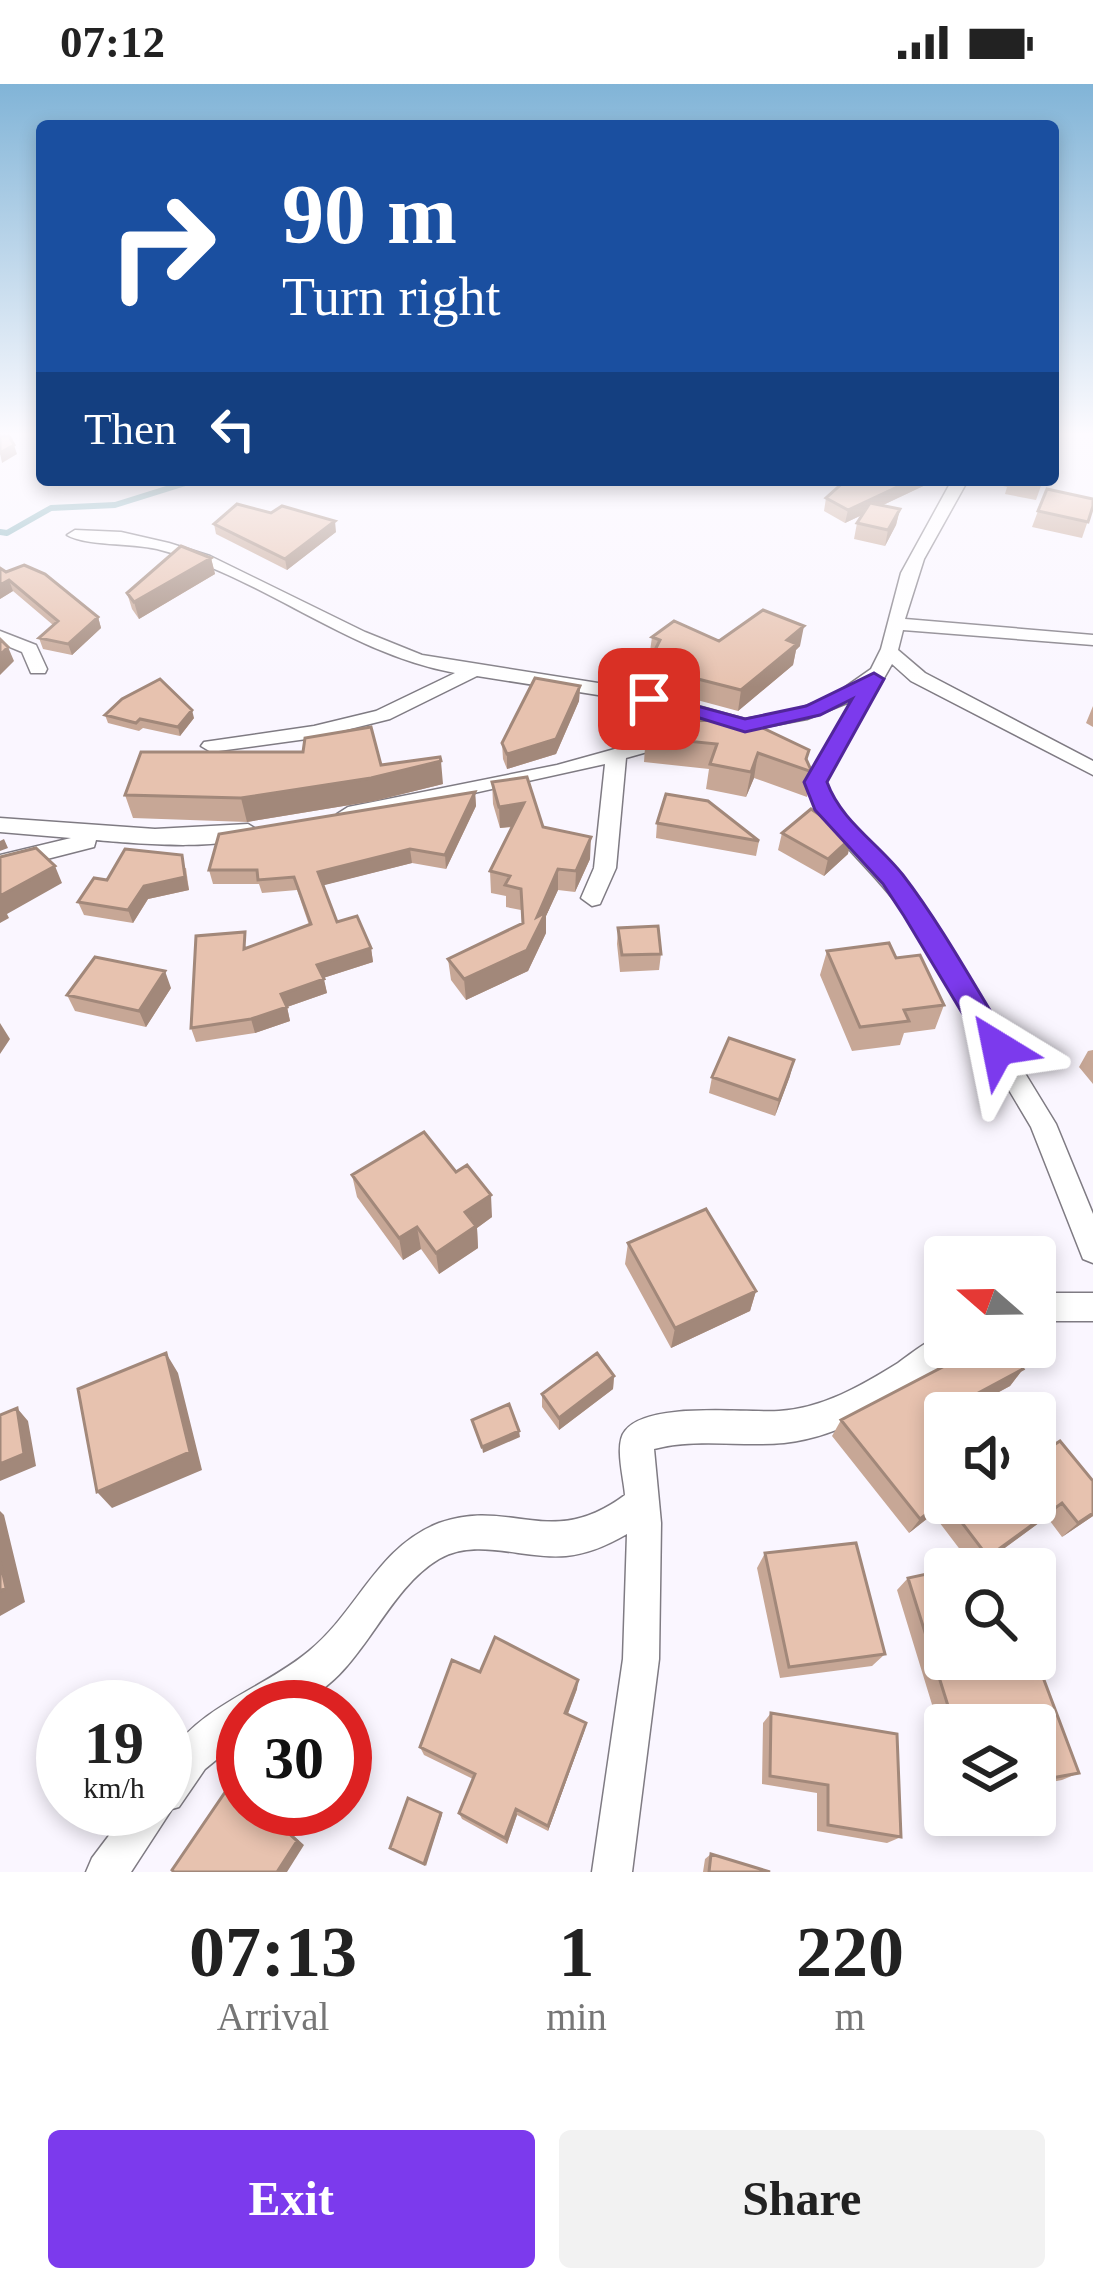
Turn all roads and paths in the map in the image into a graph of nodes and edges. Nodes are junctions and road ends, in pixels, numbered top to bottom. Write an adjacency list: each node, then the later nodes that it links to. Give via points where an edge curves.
1 (938, 519): 3 (street)
2 (75, 535): 8 (street, via 165,544 376,644)
3 (896, 624): 5 (street); 6 (street)
4 (0, 637): 7 (street, via 22,642)
5 (1093, 640)
6 (889, 652): 9 (street); 13 (street, via 918,677)
7 (38, 669)
8 (473, 671): 10 (street, via 649,699); 11 (street, via 383,715)
9 (874, 679): 10 (street, via 813,711); 20 (street, via 815,782 823,805 892,878 998,1048 1043,1124)
10 (745, 725): 12 (street)
11 (211, 746)
12 (616, 754): 14 (street); 19 (street, via 605,868)
13 (1093, 769)
14 (320, 820)
15 (0, 825): 17 (street)
16 (278, 827): 17 (street)
17 (118, 838): 18 (street)
18 (0, 863)
19 (592, 898)
20 (1093, 1250)
21 (1056, 1307): 22 (street)
22 (1093, 1307)
23 (924, 1361): 24 (street, via 829,1420 642,1434)
24 (643, 1502): 25 (street, via 584,1537 443,1539 410,1559 329,1658); 30 (street, via 641,1659)
25 (295, 1680)
26 (216, 1736): 27 (street)
27 (192, 1756)
28 (133, 1836): 29 (street)
29 (106, 1872)
30 (612, 1872)

